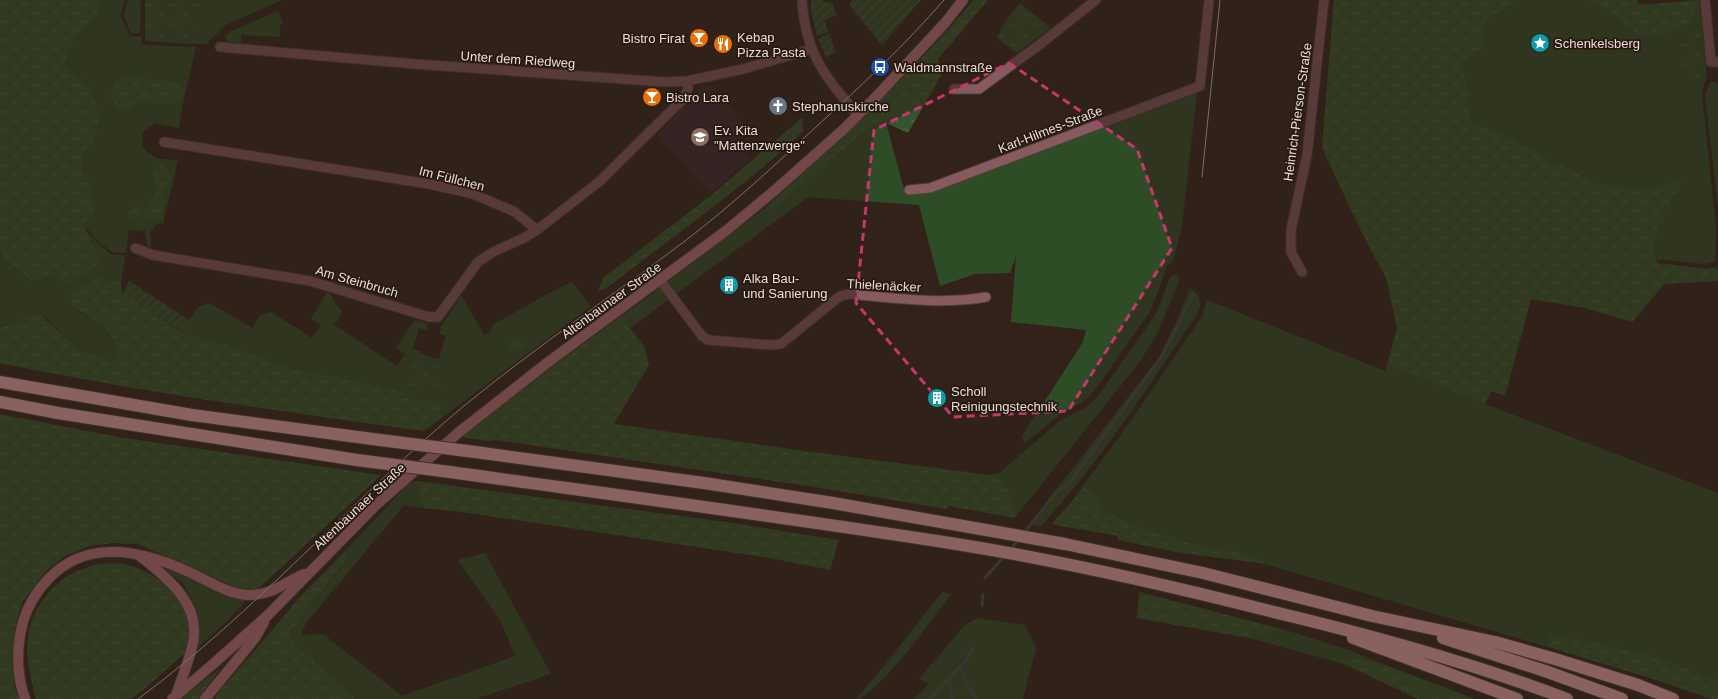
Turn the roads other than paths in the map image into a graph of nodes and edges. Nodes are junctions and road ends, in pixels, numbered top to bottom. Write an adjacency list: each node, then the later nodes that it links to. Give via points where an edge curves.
1 (802, 0): 8 (street, via 807,35)
2 (963, 0): 12 (main road, Altenbaunaer Straße, via 909,63)
3 (1096, 0): 11 (street, via 980,89)
4 (1209, 0): 14 (street, Karl-Hilmes-Straße, via 1200,86 930,188)
5 (1324, 0): 17 (street, Heinrich-Pierson-Straße, via 1307,155 1291,230 1291,252)
6 (1705, 0): 9 (street)
7 (220, 47): 10 (street, Unter dem Riedweg, via 641,81)
8 (812, 49): 10 (street, Unter dem Riedweg); 12 (street, via 828,80)
9 (1715, 62)
10 (688, 81): 15 (street, via 688,88 679,104 600,181)
11 (954, 89)
12 (858, 115): 18 (main road, Altenbaunaer Straße, via 774,191)
13 (164, 142): 15 (street, Im Füllchen, via 429,184 473,194 515,212)
14 (909, 190)
15 (537, 230): 16 (street, Am Steinbruch, via 478,262 438,317 310,281 153,255)
16 (135, 248)
17 (1302, 272)
18 (660, 280): 19 (street, Thielenäcker, via 702,336 708,340 771,345 781,344 840,296 849,294 940,301); 23 (main road, Altenbaunaer Straße, via 547,363 458,433 376,505)
19 (986, 297)
20 (0, 382): 25 (highway, bridge, via 192,415 704,483 833,503 1065,544 1203,573)
21 (0, 402): 26 (highway, bridge, via 356,460 952,543 1189,591)
22 (136, 553): 23 (main road, via 168,562 240,594 257,594 280,588); 27 (main road, via 177,588 191,616 193,642); 28 (main road, via 107,551 89,554 60,568 38,590 25,615 20,640 19,672)
23 (309, 572): 24 (main road, Altenbaunaer Straße)
24 (268, 615): 27 (main road); 29 (main road, via 255,638)
25 (1372, 616): 32 (highway, via 1545,671); 33 (highway, via 1495,642 1555,658)
26 (1320, 623): 30 (highway, via 1364,643); 31 (highway, via 1447,657)
27 (174, 698)
28 (25, 699)
29 (205, 699)
30 (1517, 699)
31 (1567, 699)
32 (1622, 699)
33 (1673, 699)

